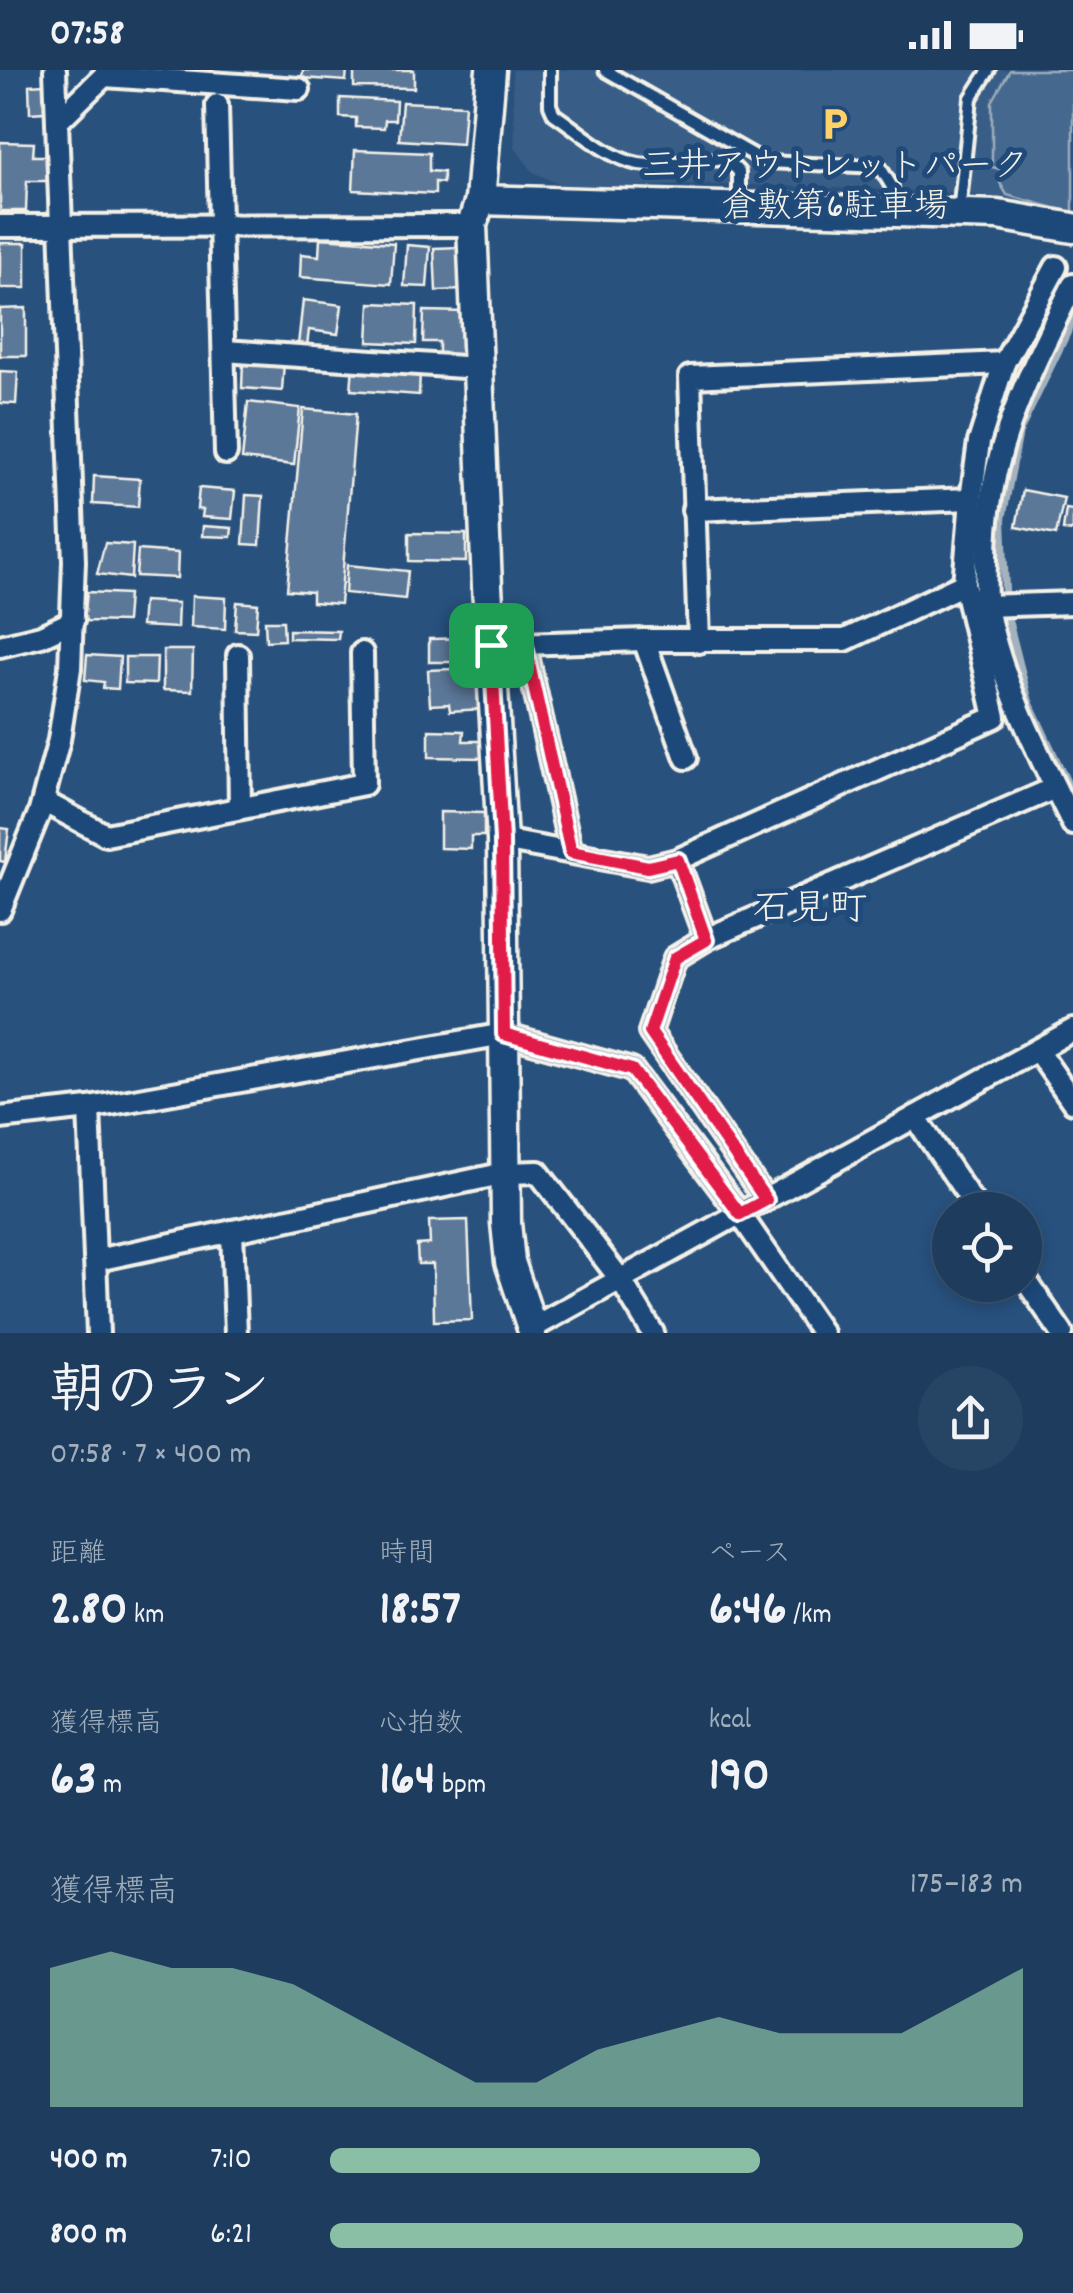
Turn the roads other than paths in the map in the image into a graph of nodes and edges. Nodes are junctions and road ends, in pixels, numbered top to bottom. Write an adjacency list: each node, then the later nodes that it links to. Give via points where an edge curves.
1 (55, 70): 9 (street)
2 (491, 70): 11 (street)
3 (550, 70): 10 (lane, via 554,114 629,163 728,160 739,172)
4 (605, 70): 12 (lane, via 766,162 880,167 892,187)
5 (989, 70): 13 (lane, via 971,98)
6 (107, 73): 7 (street); 9 (street)
7 (299, 89)
8 (217, 105): 15 (street)
9 (57, 122): 14 (street)
10 (739, 207): 11 (street); 12 (street)
11 (476, 212): 15 (street); 22 (street)
12 (892, 212): 13 (street)
13 (959, 214): 17 (street)
14 (61, 225): 15 (street); 16 (street); 29 (street)
15 (222, 225): 20 (street)
16 (0, 226)
17 (1073, 228)
18 (1056, 268): 21 (street)
19 (1073, 285): 28 (street, via 1019,393 995,470 986,532)
20 (224, 352): 22 (street); 23 (street)
21 (1004, 364): 24 (street); 25 (street, via 690,376)
22 (478, 368): 32 (street)
23 (226, 453)
24 (971, 499): 25 (street); 26 (street)
25 (693, 510): 31 (street)
26 (964, 584): 28 (street); 31 (street, via 845,640); 44 (street, via 996,717)
27 (1073, 603): 28 (street)
28 (990, 606): 38 (street, via 998,654)
29 (73, 621): 33 (street); 39 (street, via 59,740)
30 (644, 640): 31 (street); 34 (street); 37 (street)
31 (699, 642)
32 (491, 645): 34 (street); 42 (street)
33 (0, 646)
34 (525, 646): 43 (street)
35 (362, 653): 40 (street, via 364,784)
36 (238, 655): 40 (street)
37 (686, 758)
38 (1055, 788): 41 (street); 46 (street)
39 (43, 800): 40 (street, via 106,834); 45 (street)
40 (240, 808)
41 (1073, 824)
42 (502, 840): 43 (street); 48 (street)
43 (571, 852): 44 (street, via 648,867)
44 (678, 860): 46 (street)
45 (0, 910)
46 (706, 940): 56 (street, via 675,958 650,1032)
47 (1073, 1030): 49 (street)
48 (504, 1034): 51 (street); 54 (street); 57 (street, via 632,1070)
49 (1037, 1050): 50 (street); 52 (street)
50 (1073, 1102)
51 (89, 1108): 53 (street); 59 (street)
52 (915, 1117): 55 (street); 56 (street)
53 (0, 1118)
54 (506, 1173): 58 (street); 60 (street, via 538,1172); 62 (street, via 510,1262)
55 (966, 1192)
56 (766, 1200): 57 (street)
57 (740, 1214): 60 (street); 66 (street)
58 (232, 1231): 59 (street); 64 (street)
59 (96, 1260): 63 (street)
60 (620, 1279): 62 (street); 65 (street)
61 (1041, 1302): 67 (street)
62 (533, 1330)
63 (98, 1333)
64 (236, 1333)
65 (653, 1333)
66 (822, 1333)
67 (1062, 1333)

